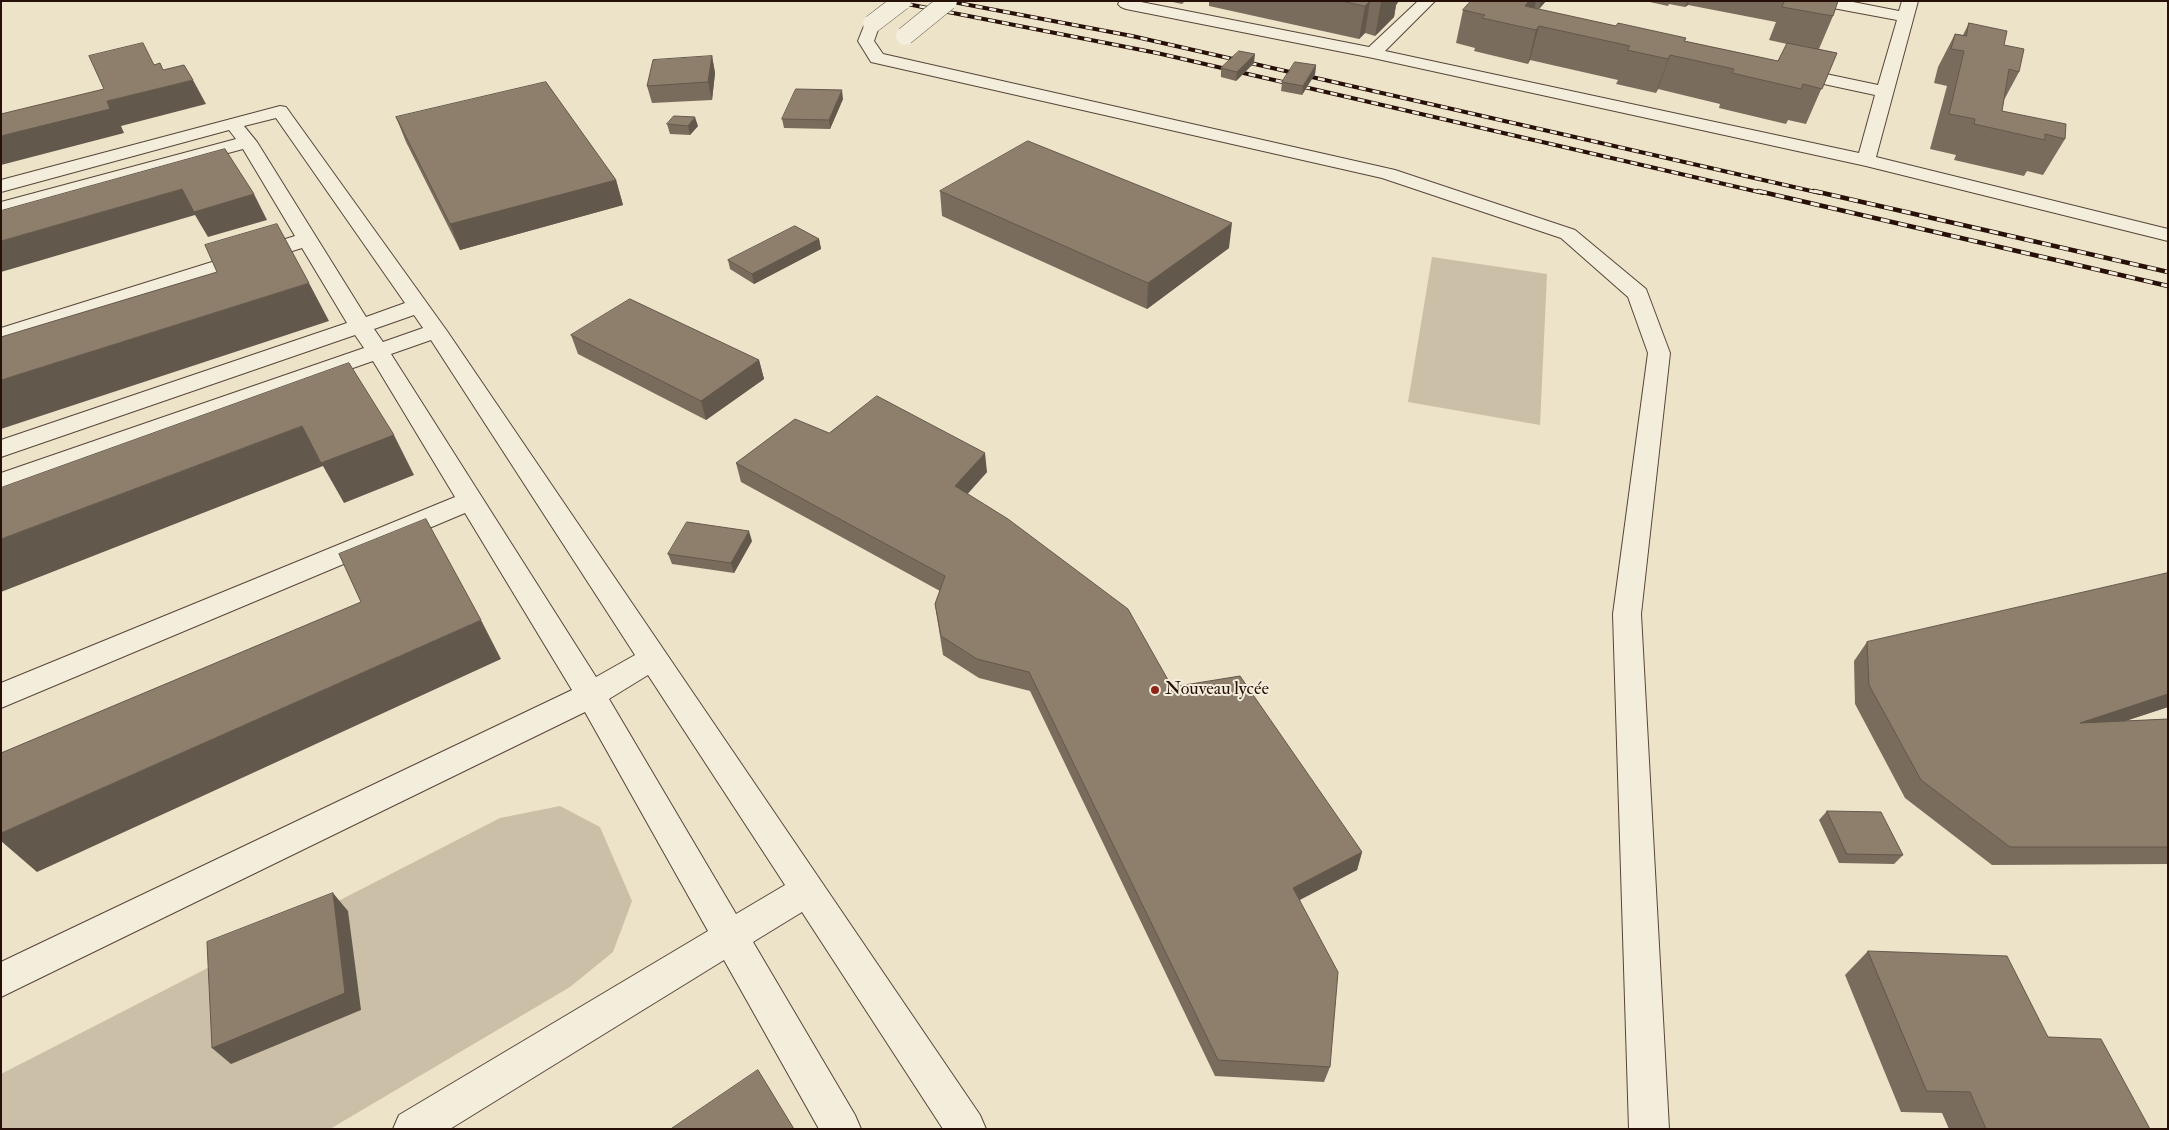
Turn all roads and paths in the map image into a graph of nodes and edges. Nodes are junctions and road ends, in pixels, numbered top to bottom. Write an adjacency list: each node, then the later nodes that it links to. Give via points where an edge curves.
1 (902, 1): 9 (street, bridge, via 872,24 866,41 877,58)
2 (948, 1): 9 (street, bridge, via 905,36)
3 (1109, 1): 6 (street)
4 (1427, 1): 8 (street)
5 (1822, 1): 7 (street)
6 (1127, 2): 8 (street)
7 (1908, 9): 11 (street)
8 (1374, 53): 13 (street)
9 (913, 66): 35 (street, via 1388,174 1568,234 1638,294 1660,353 1627,614)
10 (1770, 68): 11 (street)
11 (1884, 92): 13 (street)
12 (241, 133): 14 (street); 15 (street); 17 (street); 18 (street, via 280,111)
13 (1866, 160): 16 (street)
14 (1, 186)
15 (1, 208)
16 (2168, 235)
17 (308, 239): 19 (street); 21 (street)
18 (419, 306): 19 (street); 20 (street)
19 (360, 326): 22 (street); 23 (street)
20 (436, 331): 22 (street); 26 (street)
21 (1, 335)
22 (378, 351): 24 (street); 25 (street)
23 (1, 449)
24 (1, 482)
25 (471, 500): 27 (street); 28 (street)
26 (653, 658): 27 (street); 29 (street)
27 (591, 695): 30 (street); 31 (street)
28 (1, 696)
29 (807, 890): 30 (street); 34 (street)
30 (730, 936): 32 (street); 33 (street)
31 (1, 980)
32 (413, 1129)
33 (840, 1129)
34 (966, 1129)
35 (1650, 1129)

